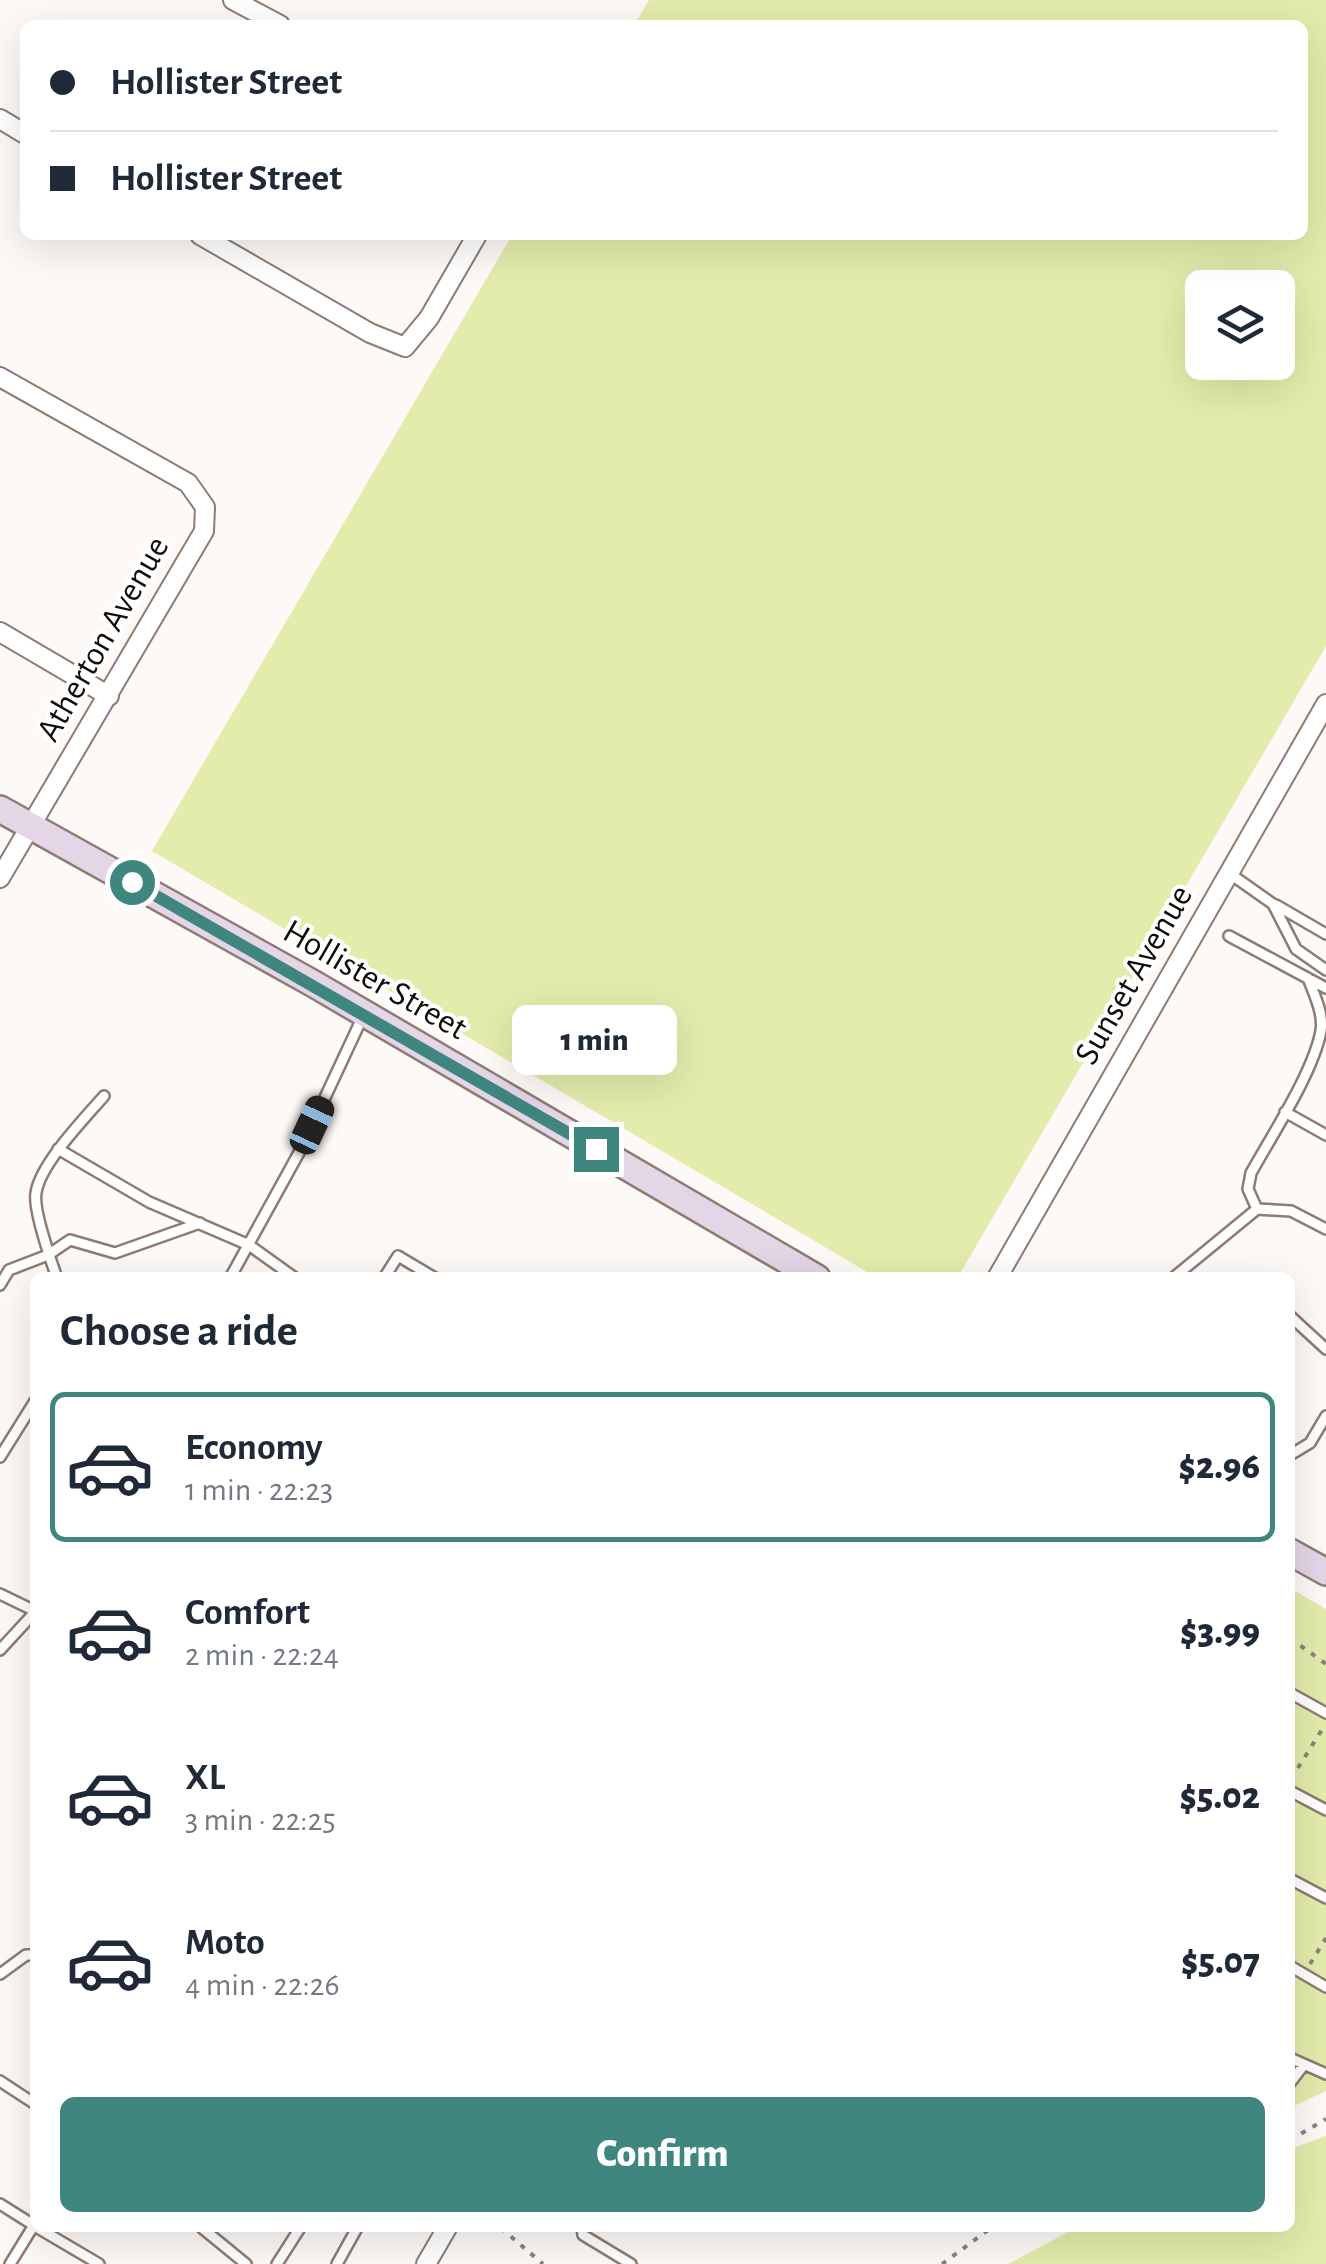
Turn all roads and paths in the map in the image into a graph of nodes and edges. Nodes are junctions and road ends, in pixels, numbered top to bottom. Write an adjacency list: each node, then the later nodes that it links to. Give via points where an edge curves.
1 (233, 0): 2 (street)
2 (271, 20)
3 (209, 240): 4 (street, via 405,347)
4 (473, 240)
5 (0, 376): 7 (street, Atherton Avenue, via 188,482 205,507 204,531)
6 (0, 632): 7 (street)
7 (109, 696): 10 (street, Atherton Avenue)
8 (1326, 704): 11 (street, Sunset Avenue)
9 (0, 808): 10 (street, Hollister Street)
10 (31, 826): 12 (street, Atherton Avenue); 19 (street, Hollister Street)
11 (1229, 873): 13 (lane); 35 (street, Sunset Avenue)
12 (0, 878)
13 (1273, 904): 14 (lane); 16 (lane, via 1296,949)
14 (1326, 934)
15 (1229, 936): 17 (lane)
16 (1326, 970)
17 (1308, 978): 18 (lane); 21 (lane, via 1322,1029)
18 (1326, 988)
19 (364, 1014): 27 (lane); 34 (street, Hollister Street)
20 (104, 1096): 23 (lane)
21 (1285, 1112): 22 (lane); 24 (lane, via 1251,1174 1248,1189)
22 (1326, 1135)
23 (58, 1149): 25 (lane, via 149,1202); 28 (lane, via 36,1193)
24 (1256, 1209): 26 (lane, via 1290,1211); 36 (lane)
25 (200, 1222): 27 (lane); 28 (lane, via 114,1253 70,1240)
26 (1326, 1229)
27 (248, 1246): 30 (lane); 31 (lane)
28 (48, 1255): 29 (lane); 37 (lane, via 9,1270)
29 (55, 1272)
30 (233, 1272)
31 (285, 1272)
32 (388, 1272): 33 (lane, via 398,1256)
33 (424, 1272)
34 (798, 1272)
35 (1000, 1272)
36 (1180, 1272)
37 (0, 1285)
38 (1295, 1321): 39 (lane)
39 (1326, 1349)
40 (30, 1409): 45 (lane)
41 (1326, 1416): 43 (lane)
42 (1326, 1436): 43 (lane)
43 (1310, 1442): 44 (lane)
44 (1295, 1452)
45 (0, 1457)
46 (1295, 1555): 47 (street)
47 (1326, 1572)
48 (0, 1594): 49 (lane)
49 (30, 1609)
50 (30, 1617): 52 (lane)
51 (1295, 1642): 53 (path)
52 (0, 1650)
53 (1326, 1664)
54 (1295, 1696): 55 (lane)
55 (1326, 1713)
56 (1326, 1724): 57 (path)
57 (1295, 1772)
58 (1295, 1793): 59 (lane)
59 (1326, 1810)
60 (1295, 1882): 61 (lane)
61 (1326, 1898)
62 (1326, 1938): 66 (path)
63 (30, 1955): 65 (lane)
64 (1295, 1969): 66 (lane)
65 (0, 1974)
66 (1304, 1974): 67 (lane)
67 (1326, 1987)
68 (1295, 2061): 69 (lane)
69 (1303, 2066): 70 (lane); 71 (lane)
70 (1326, 2074)
71 (1295, 2076)
72 (0, 2081): 73 (lane)
73 (30, 2101)
74 (1326, 2120): 75 (path)
75 (1295, 2137)
76 (0, 2204): 77 (lane)
77 (30, 2222)
78 (32, 2232): 87 (lane)
79 (46, 2232): 88 (lane)
80 (207, 2232): 89 (lane)
81 (297, 2232): 90 (lane)
82 (355, 2232): 91 (lane)
83 (445, 2232): 92 (street)
84 (506, 2232): 93 (path)
85 (583, 2232): 94 (lane)
86 (986, 2232): 95 (path)
87 (10, 2264)
88 (99, 2264)
89 (246, 2264)
90 (277, 2264)
91 (337, 2264)
92 (426, 2264)
93 (544, 2264)
94 (631, 2264)
95 (942, 2264)

